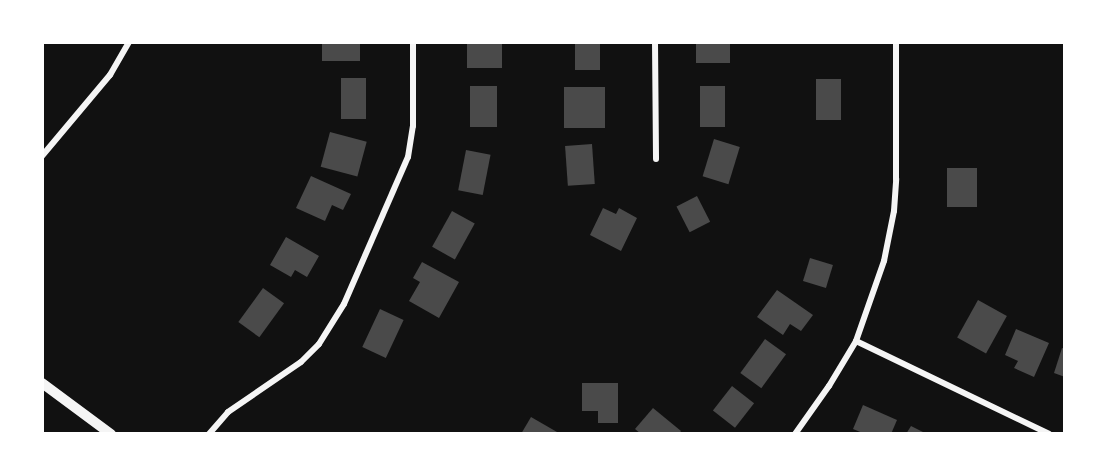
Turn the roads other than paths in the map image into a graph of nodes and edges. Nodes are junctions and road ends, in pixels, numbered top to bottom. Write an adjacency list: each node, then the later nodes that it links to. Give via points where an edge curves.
1 (129, 42): 5 (street, via 110,75)
2 (413, 42): 10 (street, via 413,126 408,157 344,304 319,344 301,362 237,405)
3 (655, 42): 6 (street)
4 (896, 42): 7 (street, via 894,211 884,261)
5 (42, 156)
6 (656, 159)
7 (855, 341): 11 (street); 12 (street)
8 (42, 383): 9 (street)
9 (111, 434)
10 (209, 434)
11 (795, 434)
12 (1049, 434)

